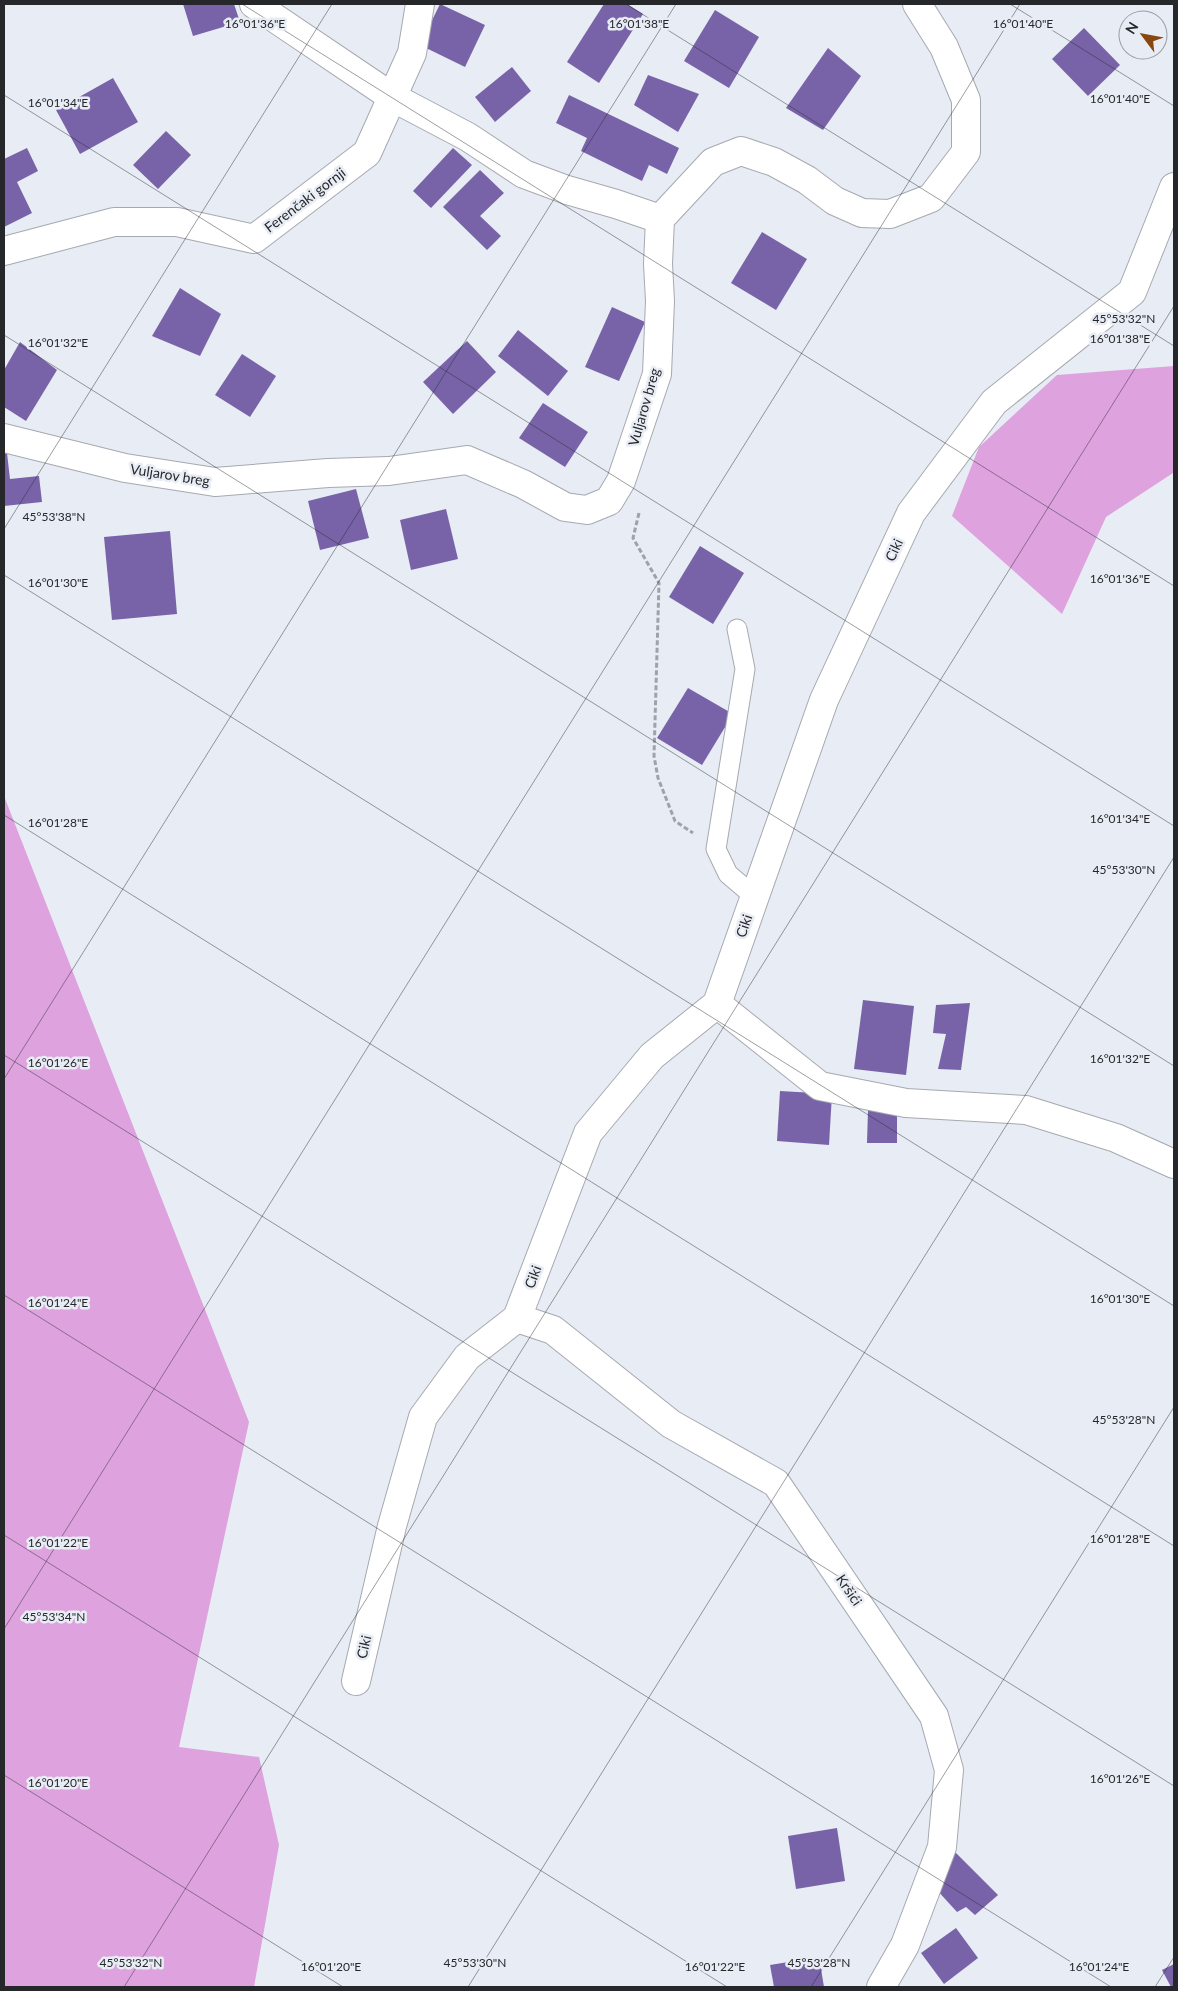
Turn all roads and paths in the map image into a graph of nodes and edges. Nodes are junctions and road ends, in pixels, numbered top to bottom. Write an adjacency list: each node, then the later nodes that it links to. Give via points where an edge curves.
1 (254, 4): 4 (street)
2 (420, 4): 4 (street, Ferenčaki gornji, via 412,53)
3 (917, 4): 6 (street, via 944,47 966,100 966,152 931,198 890,214 862,213 835,201 807,180 774,162 741,151 713,162)
4 (392, 96): 6 (street, via 468,136 524,174); 7 (street, Ferenčaki gornji, via 367,153 254,239 176,222 114,222)
5 (1174, 187): 12 (street, Ciki, via 1132,292 994,402 911,513 824,700)
6 (660, 219): 9 (street, Vuljarov breg, via 657,374)
7 (4, 251)
8 (4, 438): 9 (street, Vuljarov breg, via 125,468 215,482 389,471 467,460 523,484 565,507 587,510 609,501)
9 (621, 481): 11 (path, via 640,509 633,538 659,583 654,756 658,778 675,821)
10 (737, 629): 11 (lane, via 745,669)
11 (716, 850): 12 (lane, via 728,874)
12 (755, 897): 13 (street, Ciki)
13 (717, 1004): 14 (street, via 820,1086 906,1103 1026,1110 1116,1138); 15 (street, Ciki, via 652,1056 588,1133)
14 (1174, 1164)
15 (518, 1318): 16 (street, Ciki, via 467,1357 423,1417 392,1526); 17 (street, Kršići, via 554,1330 671,1424 776,1483 934,1716 949,1770 942,1847 905,1945)
16 (356, 1681)
17 (881, 1987)

